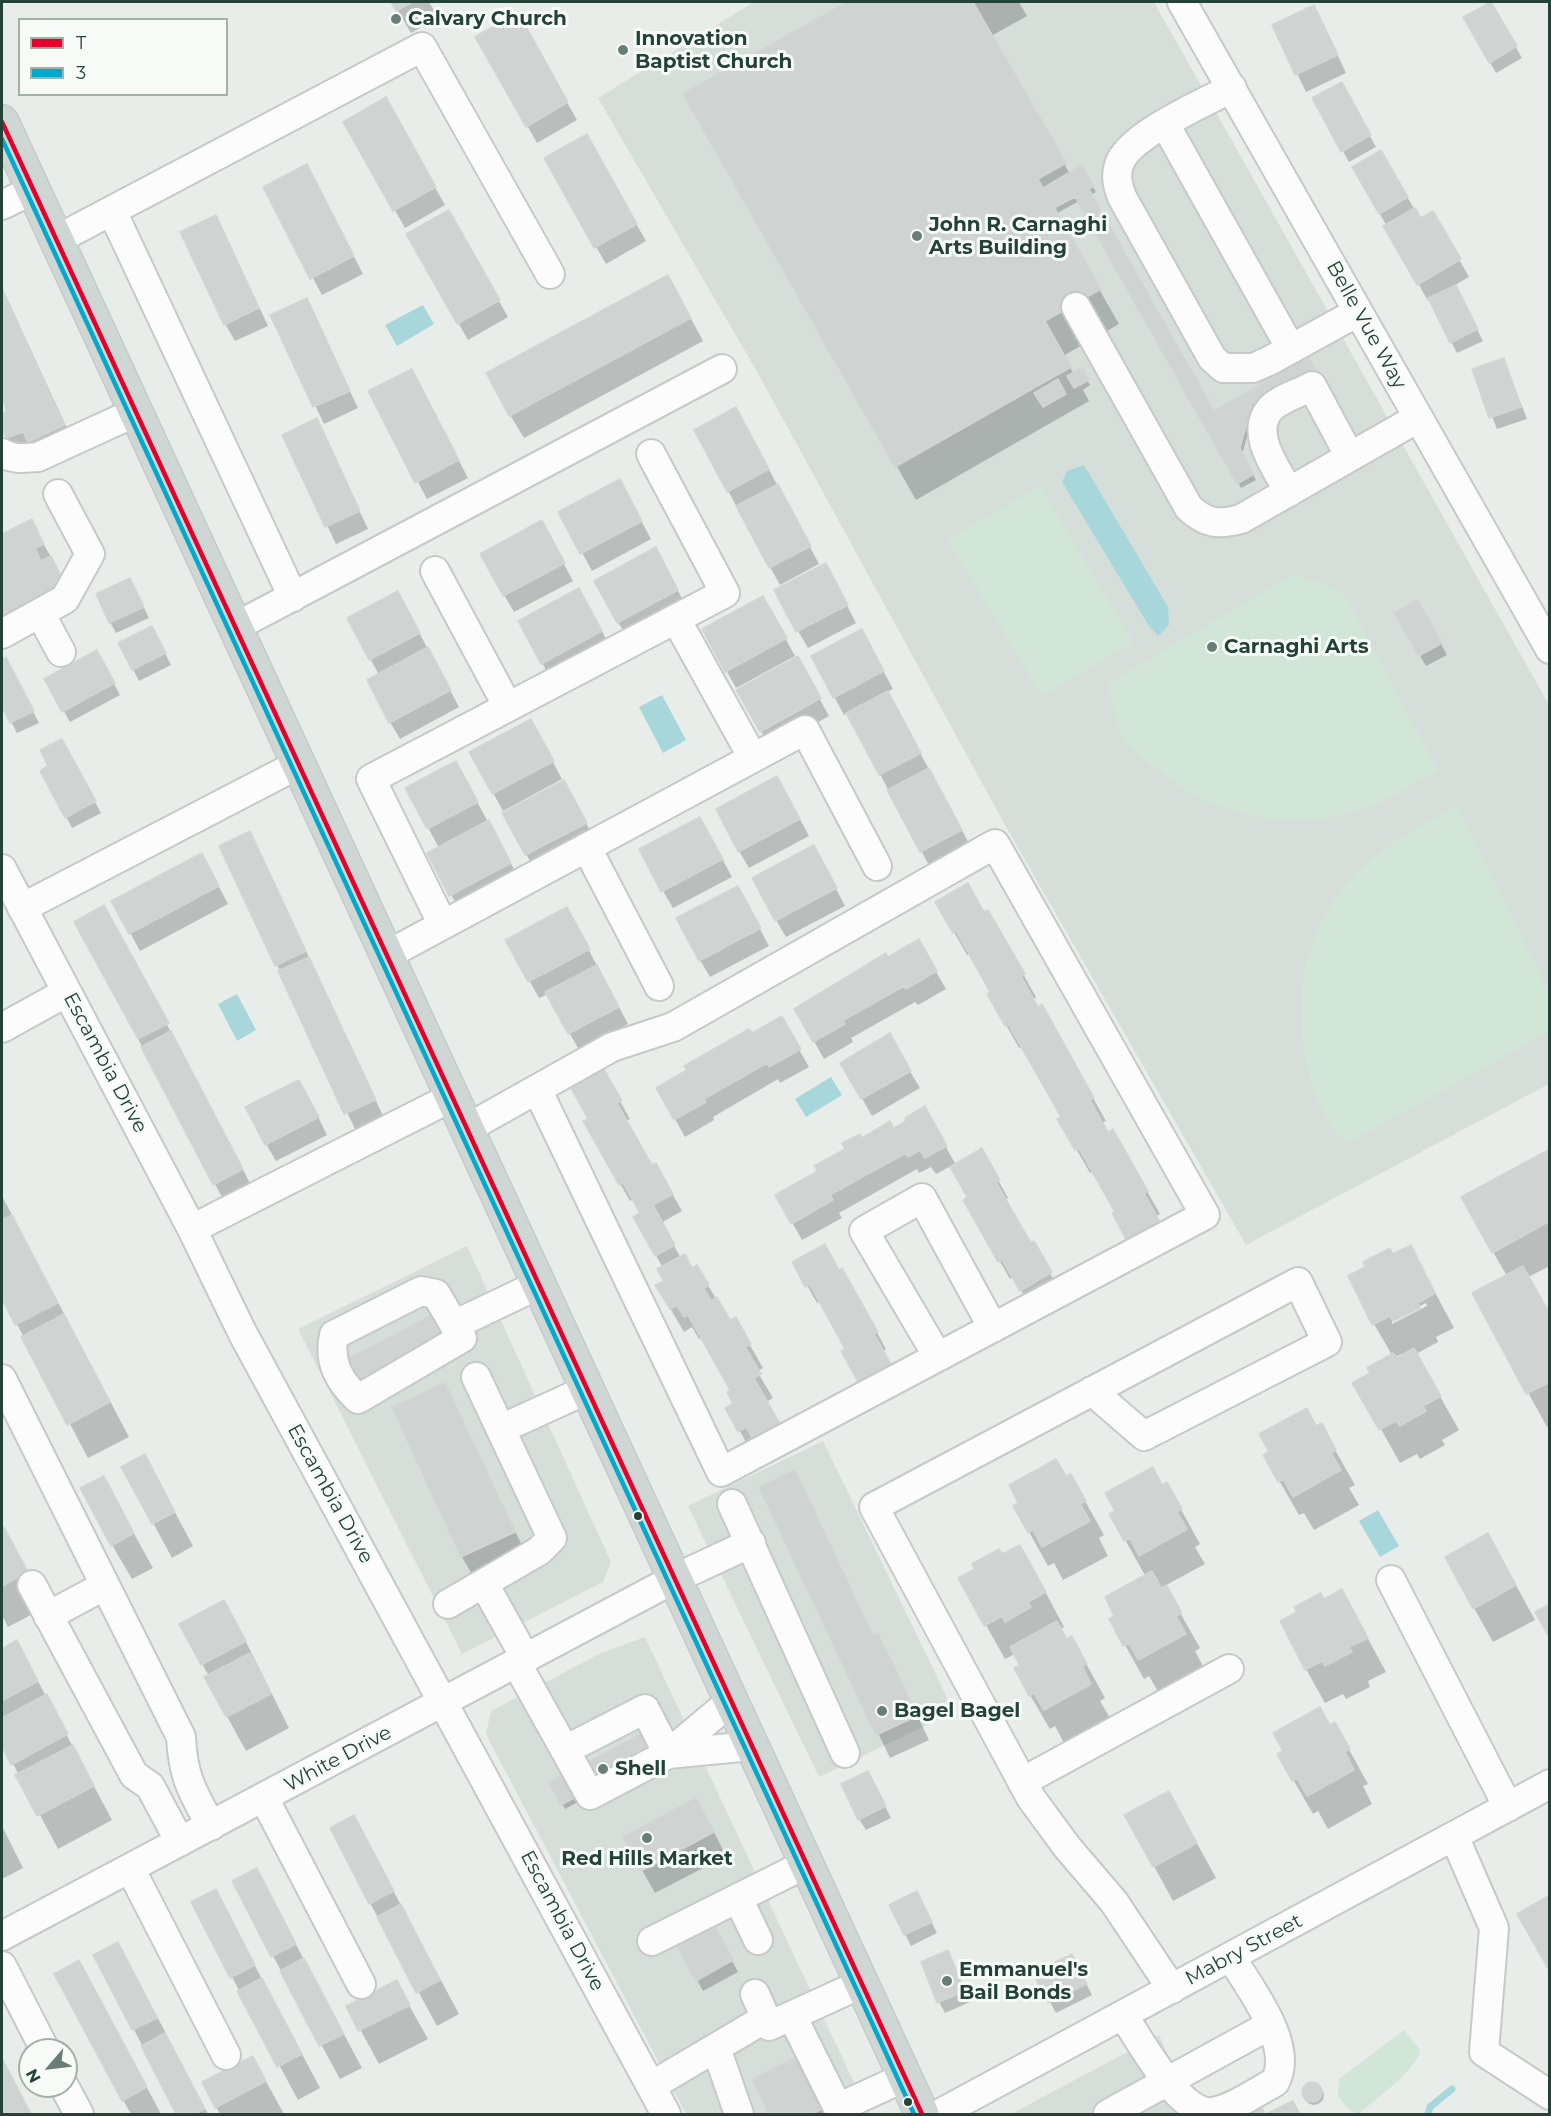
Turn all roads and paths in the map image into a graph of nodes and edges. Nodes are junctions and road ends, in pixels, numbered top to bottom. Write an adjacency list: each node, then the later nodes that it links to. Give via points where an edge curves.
1 (1182, 2): 2 (street, Belle Vue Way)
2 (1232, 88): 3 (street); 11 (street, Belle Vue Way)
3 (1165, 124): 12 (street); 12 (street, via 1135,141 1119,164 1116,179 1133,217 1212,358 1223,368 1253,368)
4 (4, 133): 5 (main road)
5 (33, 190): 6 (street); 8 (main road)
6 (2, 205)
7 (112, 211): 8 (street); 9 (street, via 422,47); 22 (street)
8 (56, 240): 14 (main road)
9 (550, 274)
10 (1076, 307): 19 (street, via 1189,508 1203,519 1219,524 1241,519)
11 (1358, 312): 12 (street); 15 (street, Belle Vue Way)
12 (1291, 349)
13 (722, 369): 22 (street)
14 (136, 412): 16 (street, via 38,457 9,458); 25 (main road)
15 (1418, 418): 18 (street); 27 (street, Belle Vue Way)
16 (2, 453)
17 (651, 454): 24 (street, via 724,593)
18 (1350, 457): 19 (street); 19 (street, via 1312,386 1271,408 1262,423 1264,444)
19 (1289, 492)
20 (58, 494): 23 (street, via 90,554 65,599)
21 (435, 571): 29 (street)
22 (293, 597): 25 (street)
23 (40, 613): 26 (street); 28 (street)
24 (676, 619): 29 (street); 30 (street)
25 (235, 627): 31 (main road)
26 (2, 634)
27 (1550, 649)
28 (61, 652)
29 (508, 707): 36 (street, via 370,779)
30 (753, 758): 32 (street); 33 (street, via 805,730)
31 (299, 764): 35 (street); 37 (main road)
32 (587, 848): 36 (street); 38 (street)
33 (877, 866)
34 (2, 869): 35 (street, Escambia Drive)
35 (22, 908): 39 (street, Escambia Drive)
36 (443, 925): 37 (street)
37 (387, 955): 42 (main road)
38 (659, 986)
39 (67, 992): 40 (street); 44 (street, Escambia Drive)
40 (2, 1028)
41 (537, 1089): 43 (street); 47 (street, via 612,1047 673,1027 995,844 1204,1215); 48 (street, via 721,1472)
42 (452, 1097): 43 (main road); 44 (street)
43 (466, 1129): 45 (main road)
44 (192, 1229): 66 (street, Escambia Drive, via 242,1332)
45 (538, 1285): 46 (street); 51 (main road)
46 (454, 1325)
47 (993, 1328): 48 (street); 48 (street, via 922,1198 864,1231)
48 (938, 1357)
49 (476, 1377): 53 (street)
50 (2, 1379): 60 (street)
51 (586, 1390): 53 (street); 56 (main road)
52 (1092, 1391): 52 (street, via 1144,1436 1327,1342 1298,1282); 71 (street, via 874,1508)
53 (501, 1429): 58 (street, via 552,1538 539,1551)
54 (732, 1504): 55 (street)
55 (751, 1544): 56 (street, White Drive); 69 (street)
56 (674, 1579): 63 (street, White Drive); 65 (main road)
57 (1391, 1580): 74 (street)
58 (484, 1584): 61 (street); 63 (street)
59 (32, 1585): 62 (street)
60 (104, 1586): 62 (street); 75 (street, via 181,1737 189,1786)
61 (448, 1604)
62 (48, 1616): 77 (street, via 134,1776 150,1786)
63 (522, 1662): 66 (street, White Drive); 68 (street)
64 (1229, 1669): 71 (street)
65 (730, 1701): 67 (main road); 70 (street)
66 (444, 1704): 73 (street, White Drive); 97 (street, Escambia Drive)
67 (751, 1746): 70 (street); 78 (main road)
68 (565, 1750): 70 (street, via 590,1795); 70 (street, via 645,1709)
69 (845, 1753)
70 (668, 1754)
71 (1022, 1782): 88 (street, via 1067,1847 1114,1902)
72 (1550, 1785): 74 (street, Mabry Street)
73 (264, 1798): 75 (street, White Drive); 86 (street)
74 (1508, 1807): 76 (street, Mabry Street)
75 (211, 1826): 77 (street, White Drive)
76 (1454, 1836): 84 (street, Mabry Street); 98 (street, via 1494,1928 1484,2052)
77 (180, 1842): 79 (street, White Drive)
78 (806, 1864): 80 (street); 87 (main road)
79 (130, 1868): 81 (street, White Drive); 94 (street)
80 (738, 1898): 82 (street); 83 (street)
81 (2, 1936)
82 (758, 1940)
83 (652, 1941)
84 (1231, 1957): 88 (street, Mabry Street); 91 (street)
85 (2, 1966): 92 (street)
86 (361, 1984)
87 (861, 1984): 89 (street); 95 (main road)
88 (1172, 1989): 90 (street, Mabry Street)
89 (771, 2009): 93 (street); 95 (street, via 838,2108)
90 (1123, 2015): 96 (street); 104 (street, Mabry Street)
91 (1270, 2025): 96 (street); 96 (street, via 1282,2057 1275,2082 1230,2106 1201,2113 1188,2105)
92 (39, 2038)
93 (716, 2048): 97 (street); 102 (street)
94 (226, 2055)
95 (904, 2078): 103 (main road)
96 (1168, 2082): 105 (street)
97 (651, 2086): 101 (street, Escambia Drive)
98 (1550, 2095)
99 (70, 2098): 100 (street)
100 (79, 2115)
101 (666, 2115)
102 (739, 2115)
103 (922, 2115)
104 (939, 2115)
105 (1108, 2115)

